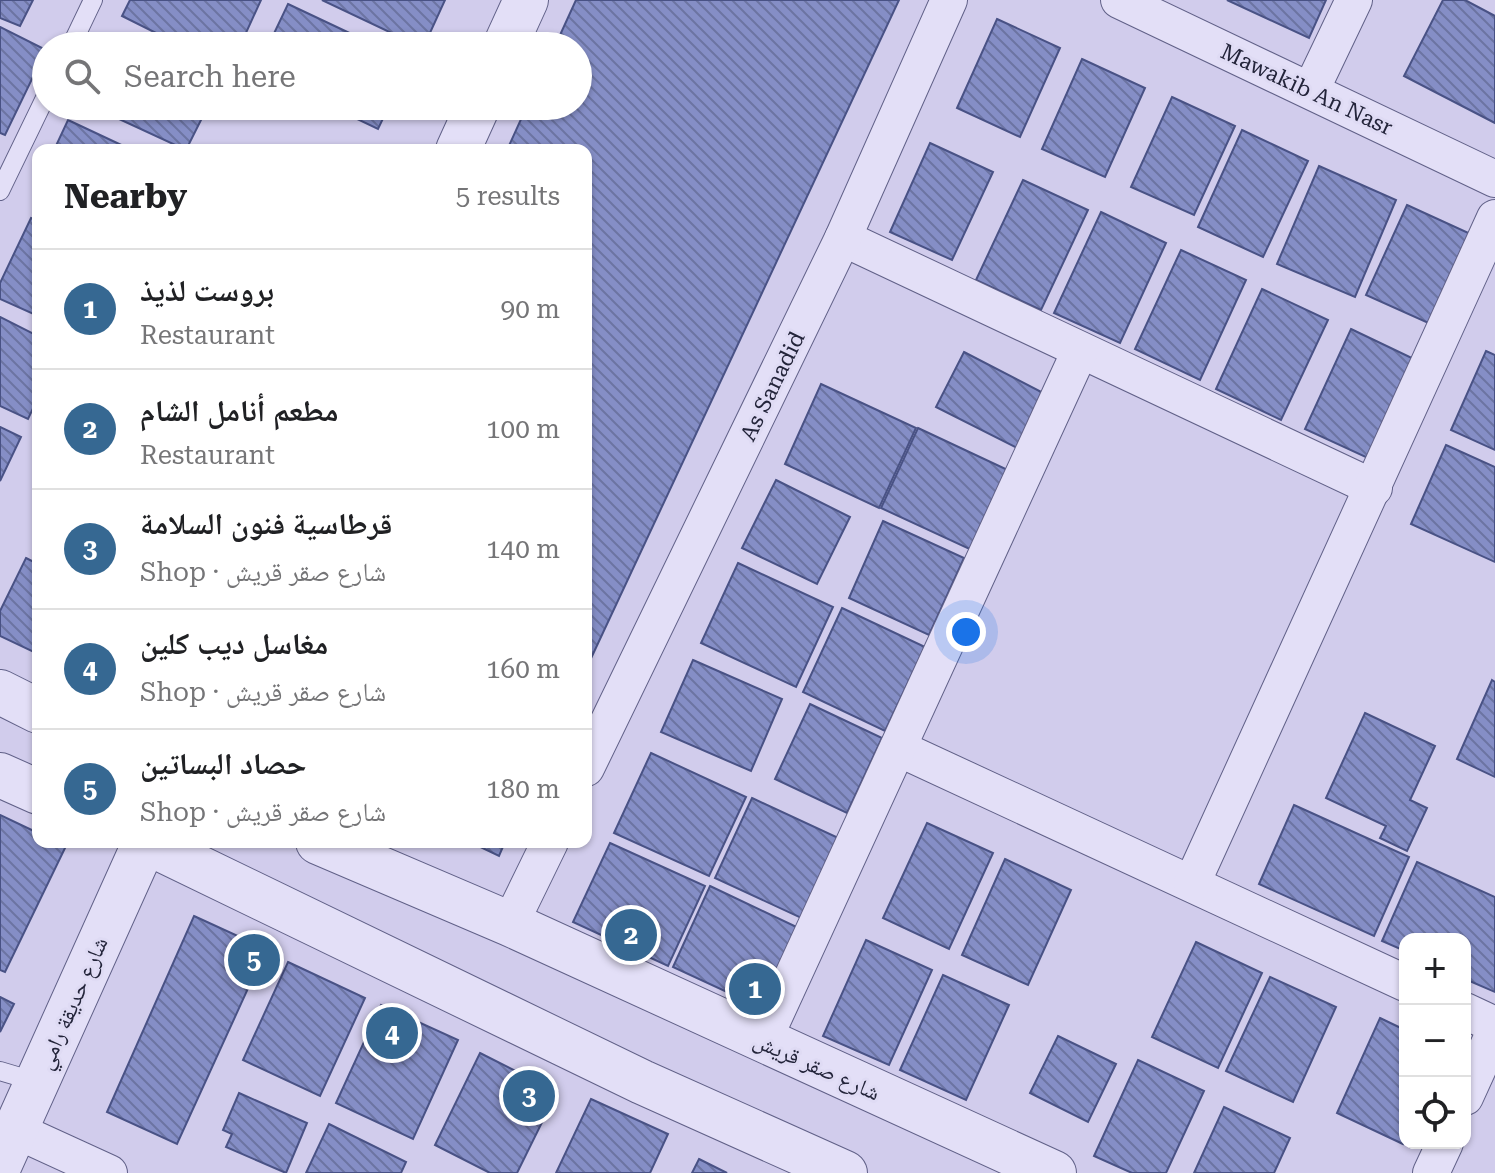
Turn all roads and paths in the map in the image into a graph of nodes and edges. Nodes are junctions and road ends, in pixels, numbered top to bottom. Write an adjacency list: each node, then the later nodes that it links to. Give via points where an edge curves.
1 (93, 0): 6 (lane)
2 (526, 0): 7 (street)
3 (949, 0): 15 (street, As Sanadid)
4 (1119, 0): 8 (street, Mawakib An Nasr)
5 (1354, 0): 8 (street)
6 (78, 32)
7 (511, 32)
8 (1311, 90): 12 (street, Mawakib An Nasr)
9 (34, 120): 13 (lane)
10 (472, 120): 11 (street)
11 (461, 144)
12 (1495, 179)
13 (0, 191)
14 (1495, 218): 17 (street)
15 (843, 238): 16 (street); 21 (street, As Sanadid)
16 (1080, 351): 17 (street); 20 (street)
17 (1374, 488): 28 (street)
18 (0, 692): 19 (street)
19 (32, 708)
20 (898, 748): 28 (street); 33 (street)
21 (592, 756)
22 (0, 775): 23 (street)
23 (32, 789)
24 (143, 848): 34 (street, شارع حديقة رامي)
25 (158, 848): 39 (street, via 642,1082)
26 (332, 848): 29 (street, شارع صقر قريش)
27 (547, 848): 29 (street)
28 (1192, 883): 30 (street)
29 (510, 924): 33 (street, شارع صقر قريش)
30 (1399, 980)
31 (1471, 1014): 32 (street)
32 (1495, 1028): 35 (street)
33 (763, 1041): 40 (street, شارع صقر قريش)
34 (18, 1077): 36 (street, شارع حديقة رامي)
35 (1471, 1083)
36 (8, 1147): 38 (street)
37 (1442, 1149): 41 (street)
38 (109, 1173)
39 (845, 1173)
40 (1054, 1173)
41 (1431, 1173)

